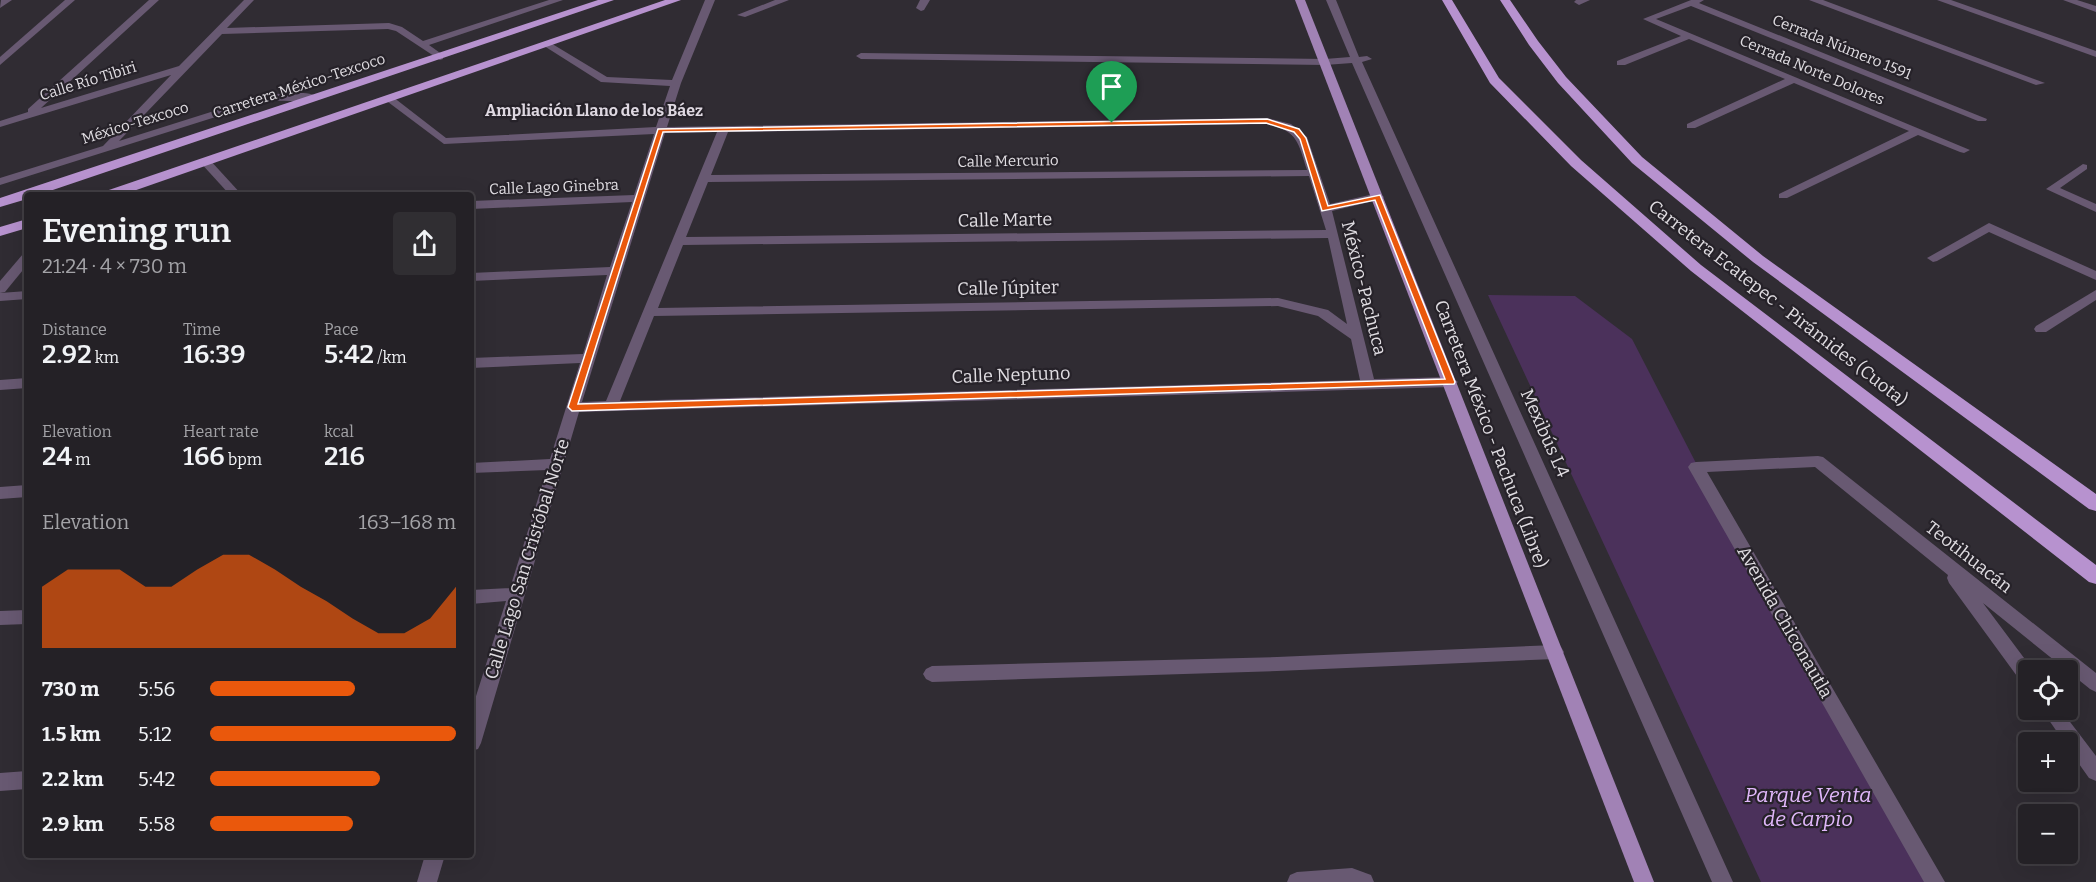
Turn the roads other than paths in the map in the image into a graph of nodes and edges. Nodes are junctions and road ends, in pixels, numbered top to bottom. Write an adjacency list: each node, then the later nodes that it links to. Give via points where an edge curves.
1 (7, 0): 18 (street)
2 (70, 0): 31 (street)
3 (154, 0): 40 (street)
4 (249, 0): 23 (street)
5 (558, 0): 19 (street)
6 (609, 0): 22 (highway, Carretera México-Texcoco)
7 (676, 0): 25 (highway)
8 (710, 0): 36 (street, Calle Lago San Cristóbal Norte)
9 (784, 0): 21 (street)
10 (1300, 0): 32 (main road, Carretera México - Pachuca (Libre))
11 (1331, 0): 30 (street, Mexibús L4)
12 (1447, 0): 96 (highway, Carretera Ecatepec - Pirámides (Cuota), via 1494,80 1576,163 1696,268)
13 (1505, 0): 94 (highway, Carretera Ecatepec - Pirámides (Cuota), via 1562,80 1636,160 1758,259)
14 (1814, 0): 37 (street)
15 (1942, 0): 27 (street)
16 (2068, 0): 20 (street)
17 (1696, 2): 24 (street, Cerrada Norte Dolores, via 1648,19); 41 (street, Cerrada Número 1591)
18 (0, 5)
19 (538, 7): 22 (street); 26 (street)
20 (2096, 9)
21 (742, 15)
22 (559, 17): 29 (highway, Carretera México-Texcoco)
23 (219, 31): 26 (street, via 388,27 399,29); 34 (street)
24 (1689, 36): 33 (street); 35 (street, Cerrada Norte Dolores)
25 (546, 44): 36 (street, via 605,80); 39 (highway)
26 (421, 45): 29 (street)
27 (2096, 54)
28 (861, 56): 32 (street)
29 (440, 57): 38 (highway, Carretera México-Texcoco)
30 (1361, 60): 32 (street); 115 (street, Mexibús L4)
31 (0, 62)
32 (1325, 62): 59 (main road, Carretera México - Pachuca (Libre))
33 (1622, 63)
34 (184, 68): 40 (street, Calle Río Tibiri); 47 (street)
35 (1794, 80): 43 (street); 46 (street, Cerrada Norte Dolores)
36 (676, 83): 45 (street, Calle Lago San Cristóbal Norte)
37 (2040, 83)
38 (315, 98): 47 (street, México-Texcoco, via 265,98); 54 (highway, Carretera México-Texcoco)
39 (389, 99): 45 (street, via 444,141); 49 (highway)
40 (27, 115): 42 (street, Calle Río Tibiri)
41 (1982, 119)
42 (0, 124)
43 (1691, 126)
44 (724, 129): 45 (street); 51 (street, México-Pachuca, via 1267,121 1296,130); 52 (street)
45 (661, 130): 60 (street, Calle Lago San Cristóbal Norte)
46 (1917, 131): 48 (street, Cerrada Norte Dolores); 58 (street)
47 (106, 148): 53 (street, México-Texcoco)
48 (1964, 150)
49 (205, 161): 55 (highway); 56 (street)
50 (2084, 168): 63 (street, via 2052,189)
51 (1314, 173): 52 (street, Calle Mercurio); 64 (street, México-Pachuca)
52 (703, 179): 68 (street)
53 (0, 182)
54 (33, 192)
55 (117, 192)
56 (233, 192)
57 (24, 195): 61 (highway, Carretera México-Texcoco)
58 (1783, 196)
59 (1378, 197): 64 (street); 83 (main road, Carretera México - Pachuca (Libre))
60 (639, 198): 62 (street, Calle Lago Ginebra); 71 (street, Calle Lago San Cristóbal Norte)
61 (0, 203)
62 (474, 205)
63 (2096, 208)
64 (1325, 209): 67 (street, México-Pachuca)
65 (24, 224): 66 (highway)
66 (0, 232)
67 (1333, 234): 68 (street, Calle Marte); 80 (street, México-Pachuca)
68 (678, 241): 78 (street)
69 (1933, 258): 72 (street, via 1989,226)
70 (24, 261): 74 (street)
71 (615, 271): 73 (street); 81 (street, Calle Lago San Cristóbal Norte)
72 (2096, 276)
73 (474, 277)
74 (0, 289)
75 (2096, 294): 79 (street)
76 (24, 296): 77 (street)
77 (0, 297)
78 (650, 312): 80 (street, Calle Júpiter, via 1278,302 1323,313); 87 (street)
79 (2042, 328)
80 (1358, 338): 85 (street, México-Pachuca)
81 (588, 358): 82 (street); 88 (street, Calle Lago San Cristóbal Norte)
82 (474, 363)
83 (1451, 382): 85 (street, Calle Neptuno); 101 (main road, Carretera México - Pachuca (Libre))
84 (24, 383): 86 (street)
85 (1368, 384): 87 (street, Calle Neptuno)
86 (0, 385)
87 (611, 406): 88 (street, Calle Neptuno)
88 (572, 407): 90 (street, Calle Lago San Cristóbal Norte)
89 (1818, 461): 95 (street, Teotihuacán); 116 (street, Avenida Chiconautla, via 1696,467)
90 (555, 464): 91 (street); 97 (street, Calle Lago San Cristóbal Norte)
91 (474, 468)
92 (24, 491): 93 (street)
93 (0, 493)
94 (2096, 504)
95 (1946, 566): 102 (street); 104 (street, Teotihuacán)
96 (2096, 576)
97 (516, 594): 98 (street); 106 (street, Calle Lago San Cristóbal Norte)
98 (474, 597)
99 (24, 617): 100 (street)
100 (0, 618)
101 (1555, 652): 103 (street); 114 (main road, Carretera México - Pachuca (Libre))
102 (2018, 664)
103 (932, 674)
104 (2096, 684)
105 (2058, 720): 107 (street)
106 (474, 733)
107 (2096, 772)
108 (24, 780): 109 (street)
109 (0, 782)
110 (434, 858): 111 (street)
111 (427, 882)
112 (1298, 882): 113 (street, via 1352,878)
113 (1364, 882)
114 (1644, 882)
115 (1723, 882)
116 (1935, 882)

